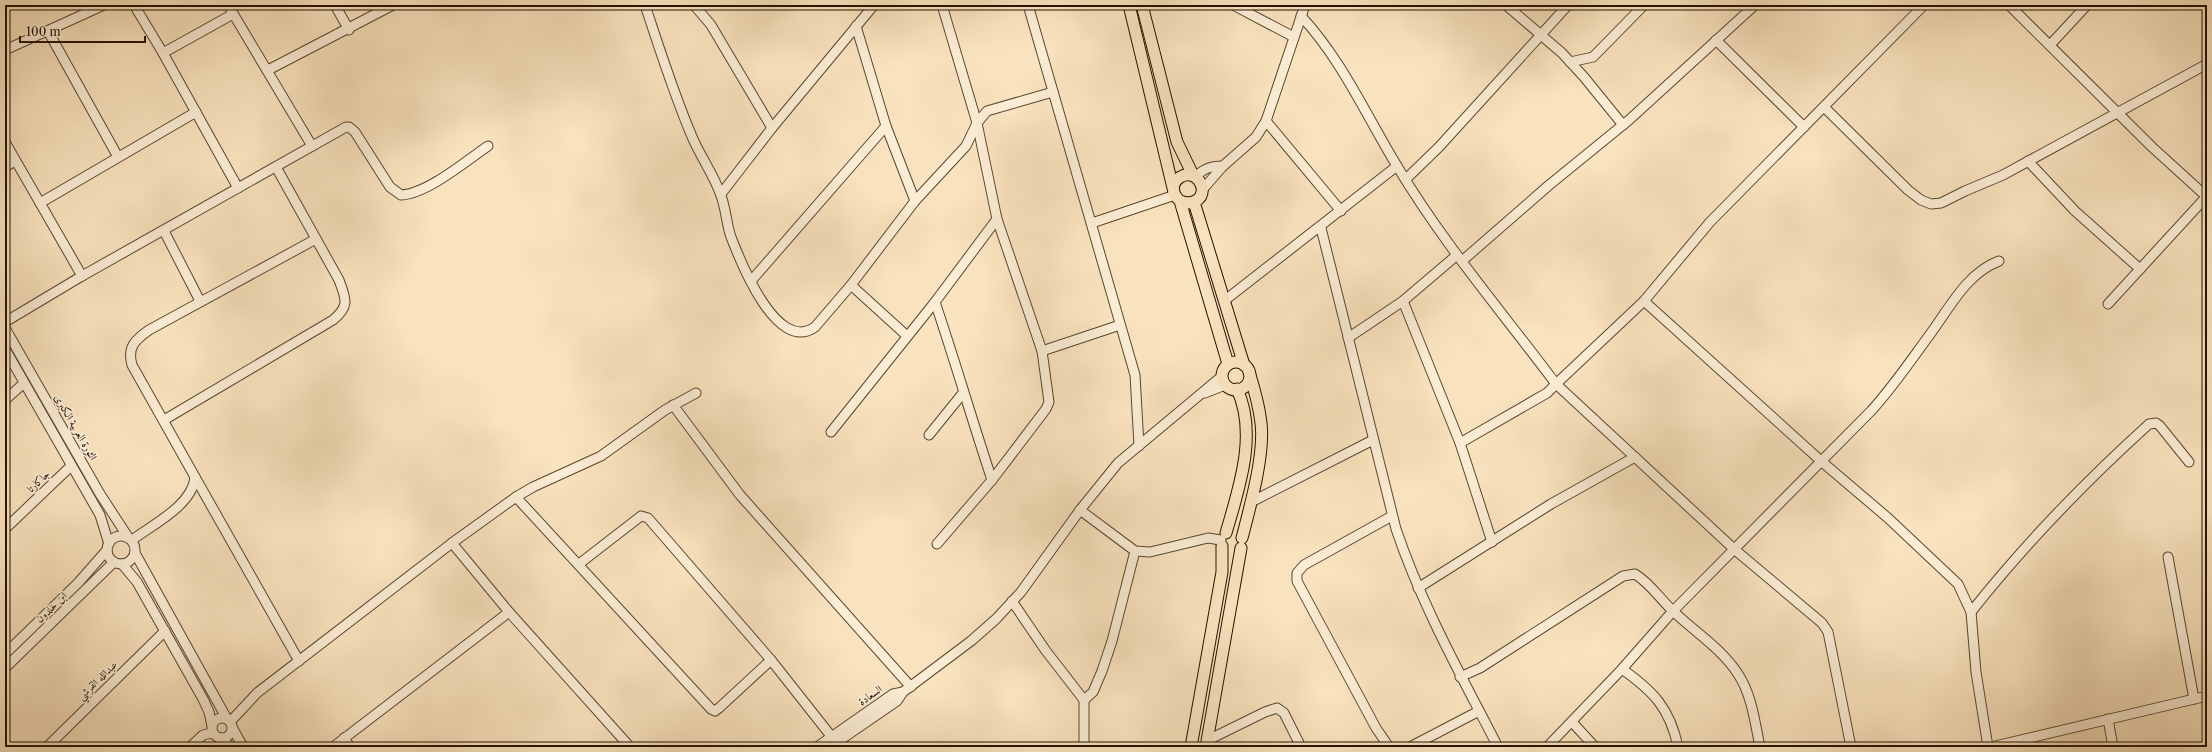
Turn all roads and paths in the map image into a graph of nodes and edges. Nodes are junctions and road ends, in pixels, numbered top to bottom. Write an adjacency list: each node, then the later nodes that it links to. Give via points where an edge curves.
1 (104, 5): 26 (street)
2 (134, 5): 32 (street)
3 (228, 5): 22 (street)
4 (335, 5): 25 (street)
5 (393, 5): 25 (street)
6 (645, 5): 60 (street, via 693,138)
7 (694, 5): 45 (street, via 711,25)
8 (874, 5): 24 (street)
9 (942, 5): 41 (street)
10 (1028, 5): 36 (street)
11 (1129, 5): 61 (main road)
12 (1142, 5): 56 (main road, via 1177,142)
13 (1233, 5): 28 (street)
14 (1305, 5): 23 (street)
15 (1506, 5): 27 (street)
16 (1568, 5): 27 (street)
17 (1644, 5): 33 (street, via 1593,57)
18 (1755, 5): 29 (street)
19 (1924, 5): 37 (street)
20 (2009, 5): 30 (street)
21 (2087, 5): 30 (street)
22 (233, 14): 32 (street); 35 (street)
23 (1301, 16): 28 (street); 55 (street, via 1332,54)
24 (856, 26): 43 (street); 45 (street)
25 (349, 30): 35 (street)
26 (48, 31): 31 (street); 49 (street)
27 (1540, 35): 33 (street); 57 (street, via 1439,147)
28 (1294, 37): 40 (street)
29 (1716, 40): 42 (street); 44 (street)
30 (2050, 45): 39 (street)
31 (5, 50)
32 (163, 53): 38 (street)
33 (1570, 62): 42 (street)
34 (2207, 64): 39 (street)
35 (268, 70): 47 (street)
36 (1053, 92): 41 (street, via 987,111); 68 (street)
37 (1824, 107): 44 (street); 51 (street, via 1908,190 1931,204 1941,204)
38 (196, 112): 49 (street); 58 (street)
39 (2119, 113): 51 (street); 62 (street)
40 (1266, 121): 54 (street, via 1256,136); 66 (street)
41 (977, 123): 63 (street, via 966,146); 67 (street)
42 (1623, 125): 72 (street)
43 (886, 126): 63 (street); 76 (street)
44 (1804, 127): 79 (street, via 1710,222)
45 (772, 128): 60 (street)
46 (5, 142): 50 (street)
47 (312, 146): 48 (street, via 349,127 355,132 390,187 401,195 420,190 438,180); 53 (street)
48 (488, 146)
49 (118, 156): 65 (street)
50 (15, 161): 52 (street); 65 (street)
51 (2028, 161): 74 (street, via 2075,211)
52 (5, 166)
53 (276, 166): 58 (street); 71 (street)
54 (1223, 166): 56 (street, via 1201,171); 59 (street)
55 (1397, 166): 57 (street); 66 (street)
56 (1194, 176): 59 (main road); 61 (main road, via 1180,177)
57 (1406, 179): 72 (street)
58 (238, 188): 70 (street)
59 (1203, 189): 64 (main road)
60 (721, 194): 76 (street, via 731,236)
61 (1176, 195): 64 (main road, via 1184,203); 68 (street); 91 (main road)
62 (2207, 197): 74 (street)
63 (915, 202): 77 (street)
64 (1194, 202): 81 (main road)
65 (40, 204): 75 (street)
66 (1341, 211): 69 (street)
67 (998, 219): 82 (street); 90 (street)
68 (1092, 223): 85 (street)
69 (1321, 228): 81 (street); 88 (street)
70 (164, 231): 75 (street); 80 (street)
71 (316, 239): 80 (street); 101 (street, via 346,298 341,314)
72 (1460, 258): 78 (street); 95 (street)
73 (1999, 261): 108 (street, via 1984,268 1966,285 1889,391)
74 (2140, 269): 83 (street)
75 (82, 276): 84 (street)
76 (751, 281): 77 (street, via 759,299 775,318 799,333 808,332 815,327)
77 (851, 284): 87 (street)
78 (1404, 300): 88 (street); 105 (street)
79 (1644, 300): 95 (street); 108 (street)
80 (200, 301): 101 (street, via 149,330 132,346 129,356 132,365)
81 (1224, 301): 92 (main road)
82 (935, 302): 87 (street); 98 (street)
83 (2108, 304)
84 (5, 322)
85 (1120, 324): 90 (street); 106 (street, via 1135,375)
86 (5, 328): 113 (street, الثورة العربية الكبرى)
87 (906, 335): 102 (street)
88 (1348, 338): 104 (street)
89 (5, 349): 94 (street)
90 (1042, 351): 112 (street, via 1049,402)
91 (1228, 364): 92 (main road, via 1236,362); 93 (main road)
92 (1246, 368): 96 (main road, via 1248,381); 116 (main road, via 1261,424 1261,445)
93 (1223, 381): 96 (main road); 106 (street, via 1201,394)
94 (23, 384): 99 (street); 110 (street)
95 (1556, 384): 105 (street, via 1547,393); 107 (street)
96 (1237, 390): 121 (main road, via 1243,401 1247,429 1241,472)
97 (696, 393): 100 (street)
98 (963, 393): 103 (street); 112 (street)
99 (5, 400)
100 (673, 405): 114 (street, via 601,456 533,487); 145 (street, via 740,495)
101 (164, 420): 111 (street)
102 (831, 432)
103 (929, 435)
104 (1373, 440): 116 (street); 118 (street)
105 (1460, 443): 122 (street)
106 (1139, 446): 117 (street, via 1118,463)
107 (1635, 457): 122 (street, via 1583,485); 127 (street)
108 (1821, 461): 127 (street); 137 (street, via 1951,576)
109 (2189, 462): 137 (street, via 2160,426 2156,423 2149,424 2028,545 1998,577)
110 (71, 466): 115 (street); 119 (street, جاكارتا)
111 (195, 477): 120 (street, via 193,489 183,503); 140 (street)
112 (992, 480): 125 (street)
113 (100, 494): 115 (street); 120 (street, الثورة العربية الكبرى)
114 (516, 498): 123 (street); 132 (street)
115 (90, 500): 126 (street, via 104,523)
116 (1251, 502): 124 (main road)
117 (1080, 510): 128 (street); 134 (street)
118 (1392, 516): 133 (street); 171 (street, via 1318,556 1300,568 1297,577 1305,597 1376,728)
119 (5, 529)
120 (130, 539): 126 (street, via 115,537); 129 (street)
121 (1223, 540): 124 (main road, via 1235,532); 124 (main road, via 1229,552 1236,552); 128 (street, via 1208,538 1150,552); 169 (main road, via 1222,572)
122 (1492, 542): 133 (street)
123 (452, 543): 136 (street); 140 (street)
124 (1241, 543): 158 (main road)
125 (937, 544)
126 (108, 547): 131 (street, via 110,558); 139 (street, ابن خلدون, via 78,583)
127 (1734, 549): 135 (street); 178 (street, via 1815,615 1828,632)
128 (1135, 551): 149 (street, via 1108,653 1093,692)
129 (136, 553): 131 (street, via 130,561); 153 (street)
130 (2168, 557): 148 (street)
131 (118, 563): 138 (street, via 137,582); 142 (street, ابن خلدون)
132 (579, 564): 141 (street, via 644,516 648,518); 141 (street, via 714,711)
133 (1418, 588): 144 (street)
134 (1012, 601): 145 (street, via 971,641); 149 (street)
135 (1673, 611): 143 (street); 144 (street, via 1644,580 1634,574 1623,576 1480,668); 177 (street, via 1717,650 1739,674 1748,692)
136 (509, 612): 157 (street); 165 (street)
137 (1971, 612): 179 (street, via 1976,672)
138 (165, 631): 154 (street, via 203,699 209,712); 159 (street, عبدالله القرشي)
139 (5, 654)
140 (299, 660): 153 (street, via 258,692)
141 (770, 660): 155 (street)
142 (5, 668)
143 (1622, 669): 152 (street); 176 (street, via 1647,688 1664,707)
144 (1460, 677): 150 (street)
145 (911, 687): 146 (street)
146 (903, 692): 155 (street, السعادة, via 893,694); 167 (street, السعادة, via 897,701)
147 (2207, 696): 148 (street)
148 (2194, 699): 151 (street)
149 (1084, 700): 168 (street)
150 (1479, 711): 172 (street); 173 (street)
151 (2108, 719): 180 (street); 181 (street)
152 (1572, 722): 174 (street); 175 (street)
153 (230, 723): 154 (street, via 217,718); 156 (street, via 230,734); 162 (street)
154 (212, 730): 156 (street); 160 (street)
155 (831, 736): 166 (street, السعادة)
156 (221, 738): 161 (street)
157 (344, 738): 163 (street); 164 (street)
158 (1207, 744): 170 (street, via 1277,708 1284,713)
159 (47, 747)
160 (190, 747)
161 (230, 747)
162 (243, 747)
163 (333, 747)
164 (350, 747)
165 (630, 747)
166 (817, 747)
167 (830, 747)
168 (1084, 747)
169 (1191, 747)
170 (1301, 747)
171 (1389, 747)
172 (1410, 747)
173 (1498, 747)
174 (1547, 747)
175 (1595, 747)
176 (1678, 747)
177 (1760, 747)
178 (1851, 747)
179 (1988, 747)
180 (1991, 747)
181 (2113, 747)

